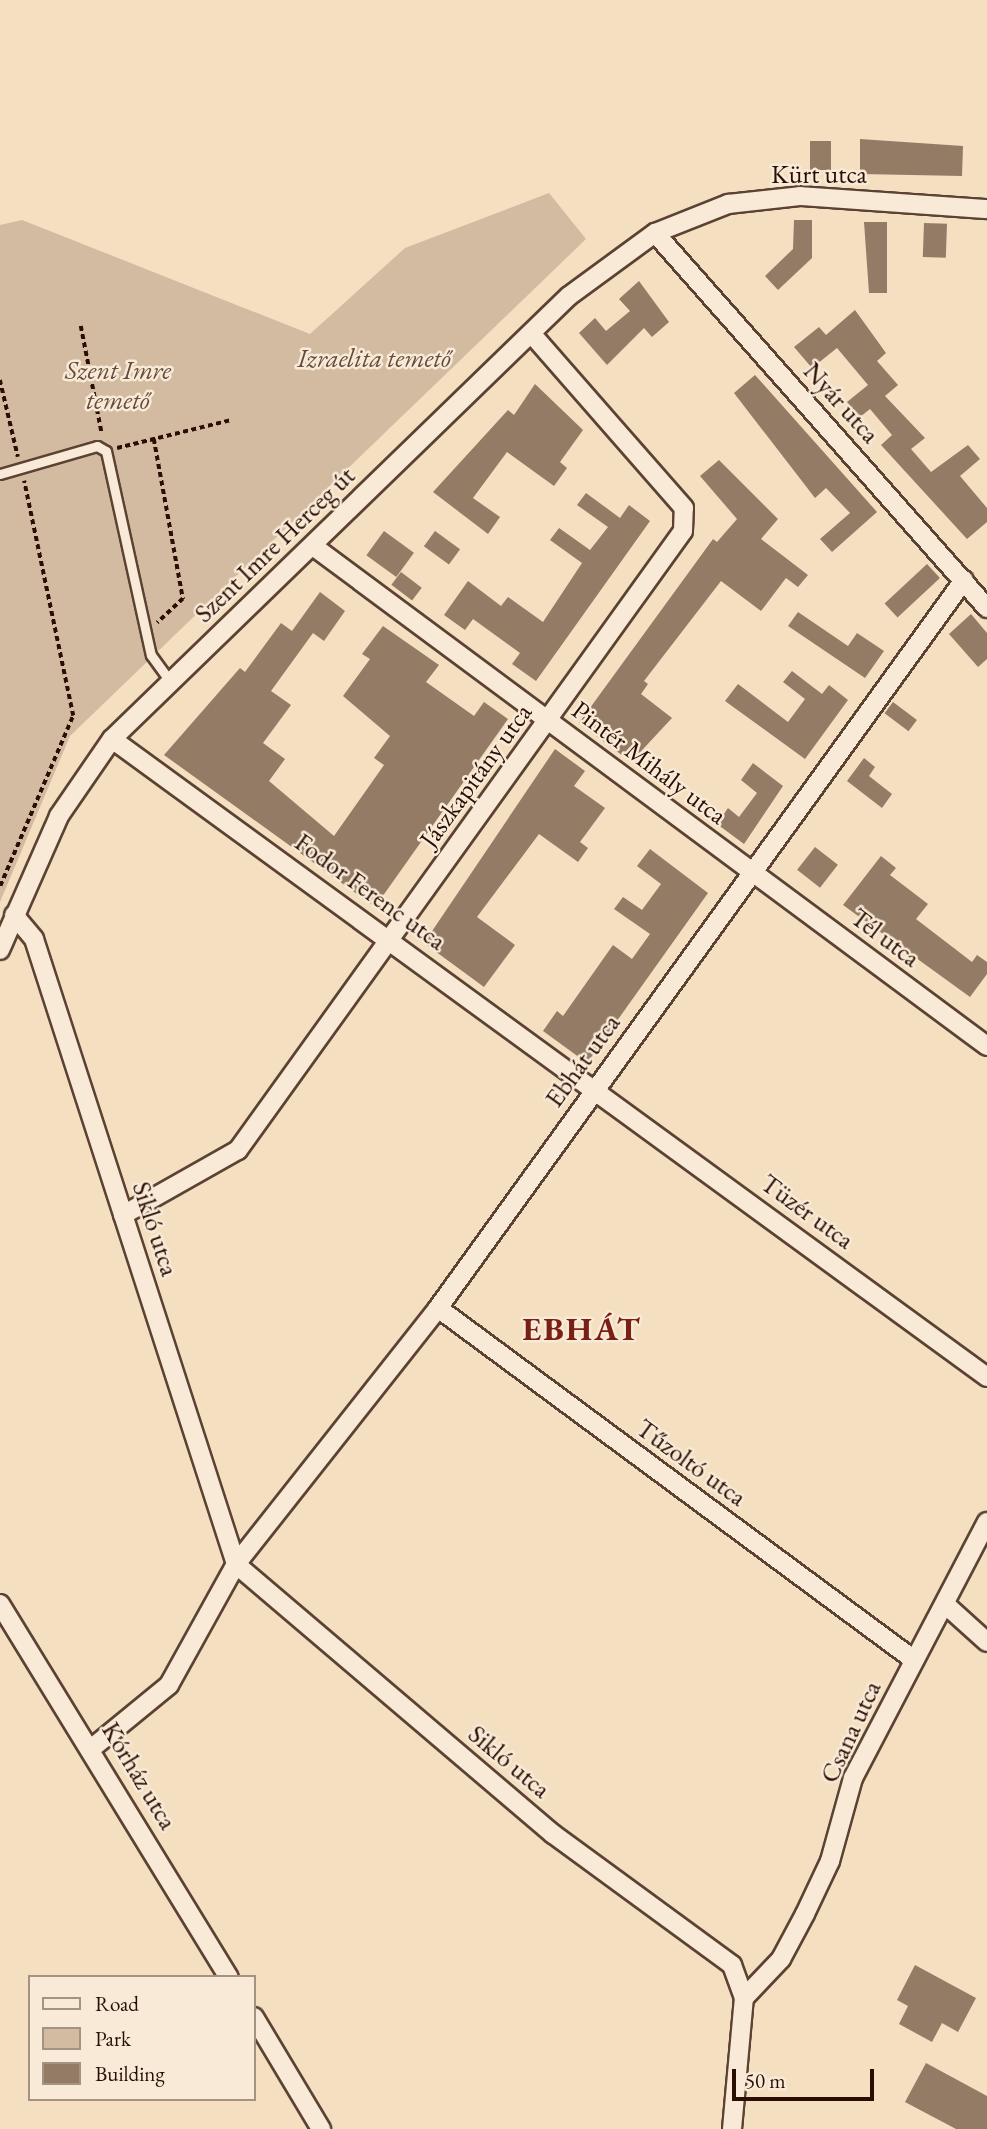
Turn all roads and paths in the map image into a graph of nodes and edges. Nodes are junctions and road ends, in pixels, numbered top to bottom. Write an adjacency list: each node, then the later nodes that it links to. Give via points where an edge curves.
1 (987, 209): 2 (street, Kürt utca, via 800,196 727,204)
2 (655, 233): 4 (street, Szent Imre Herceg út); 12 (street, Nyár utca)
3 (81, 326): 8 (path)
4 (531, 333): 11 (street, Szent Imre Herceg út); 16 (street, Jászkapitány utca, via 687,519)
5 (0, 380): 9 (path)
6 (231, 420): 7 (path)
7 (153, 439): 8 (path); 14 (path, via 183,599)
8 (106, 451): 9 (lane, via 97,446); 14 (lane)
9 (21, 468): 10 (lane); 19 (path, via 73,716)
10 (0, 474)
11 (313, 546): 15 (street, Szent Imre Herceg út); 16 (street, Pintér Mihály utca)
12 (964, 580): 13 (street, Nyár utca); 18 (street, Ebhát utca)
13 (987, 608)
14 (146, 634): 15 (lane, via 151,655)
15 (171, 683): 17 (street, Szent Imre Herceg út)
16 (548, 721): 18 (street, Pintér Mihály utca); 21 (street, Jászkapitány utca)
17 (112, 739): 20 (street, Szent Imre Herceg út, via 59,816); 21 (street, Fodor Ferenc utca)
18 (751, 871): 23 (street, Tél utca); 24 (street, Ebhát utca)
19 (0, 886)
20 (14, 915): 22 (street, Szent Imre Herceg út); 25 (street, Sikló utca, via 34,939)
21 (391, 940): 24 (street, Fodor Ferenc utca); 25 (street, Jászkapitány utca, via 238,1150)
22 (0, 950)
23 (987, 1046)
24 (595, 1089): 26 (street, Ebhát utca); 27 (street, Tüzér utca)
25 (123, 1215): 29 (street, Sikló utca)
26 (438, 1308): 29 (street, Ebhát utca); 33 (street, Tűzoltó utca)
27 (987, 1377)
28 (987, 1522): 31 (street, Csana utca)
29 (236, 1564): 34 (street, via 169,1685); 36 (street, Sikló utca, via 553,1834 732,1965)
30 (0, 1604): 34 (street, Kórház utca)
31 (946, 1605): 32 (street); 33 (street, Csana utca)
32 (987, 1642)
33 (914, 1660): 36 (street, Csana utca, via 853,1778 830,1861 805,1914 781,1959)
34 (92, 1748): 35 (street, Kórház utca)
35 (228, 1975)
36 (744, 1998): 39 (street)
37 (256, 2020): 38 (street)
38 (321, 2129)
39 (732, 2129)

